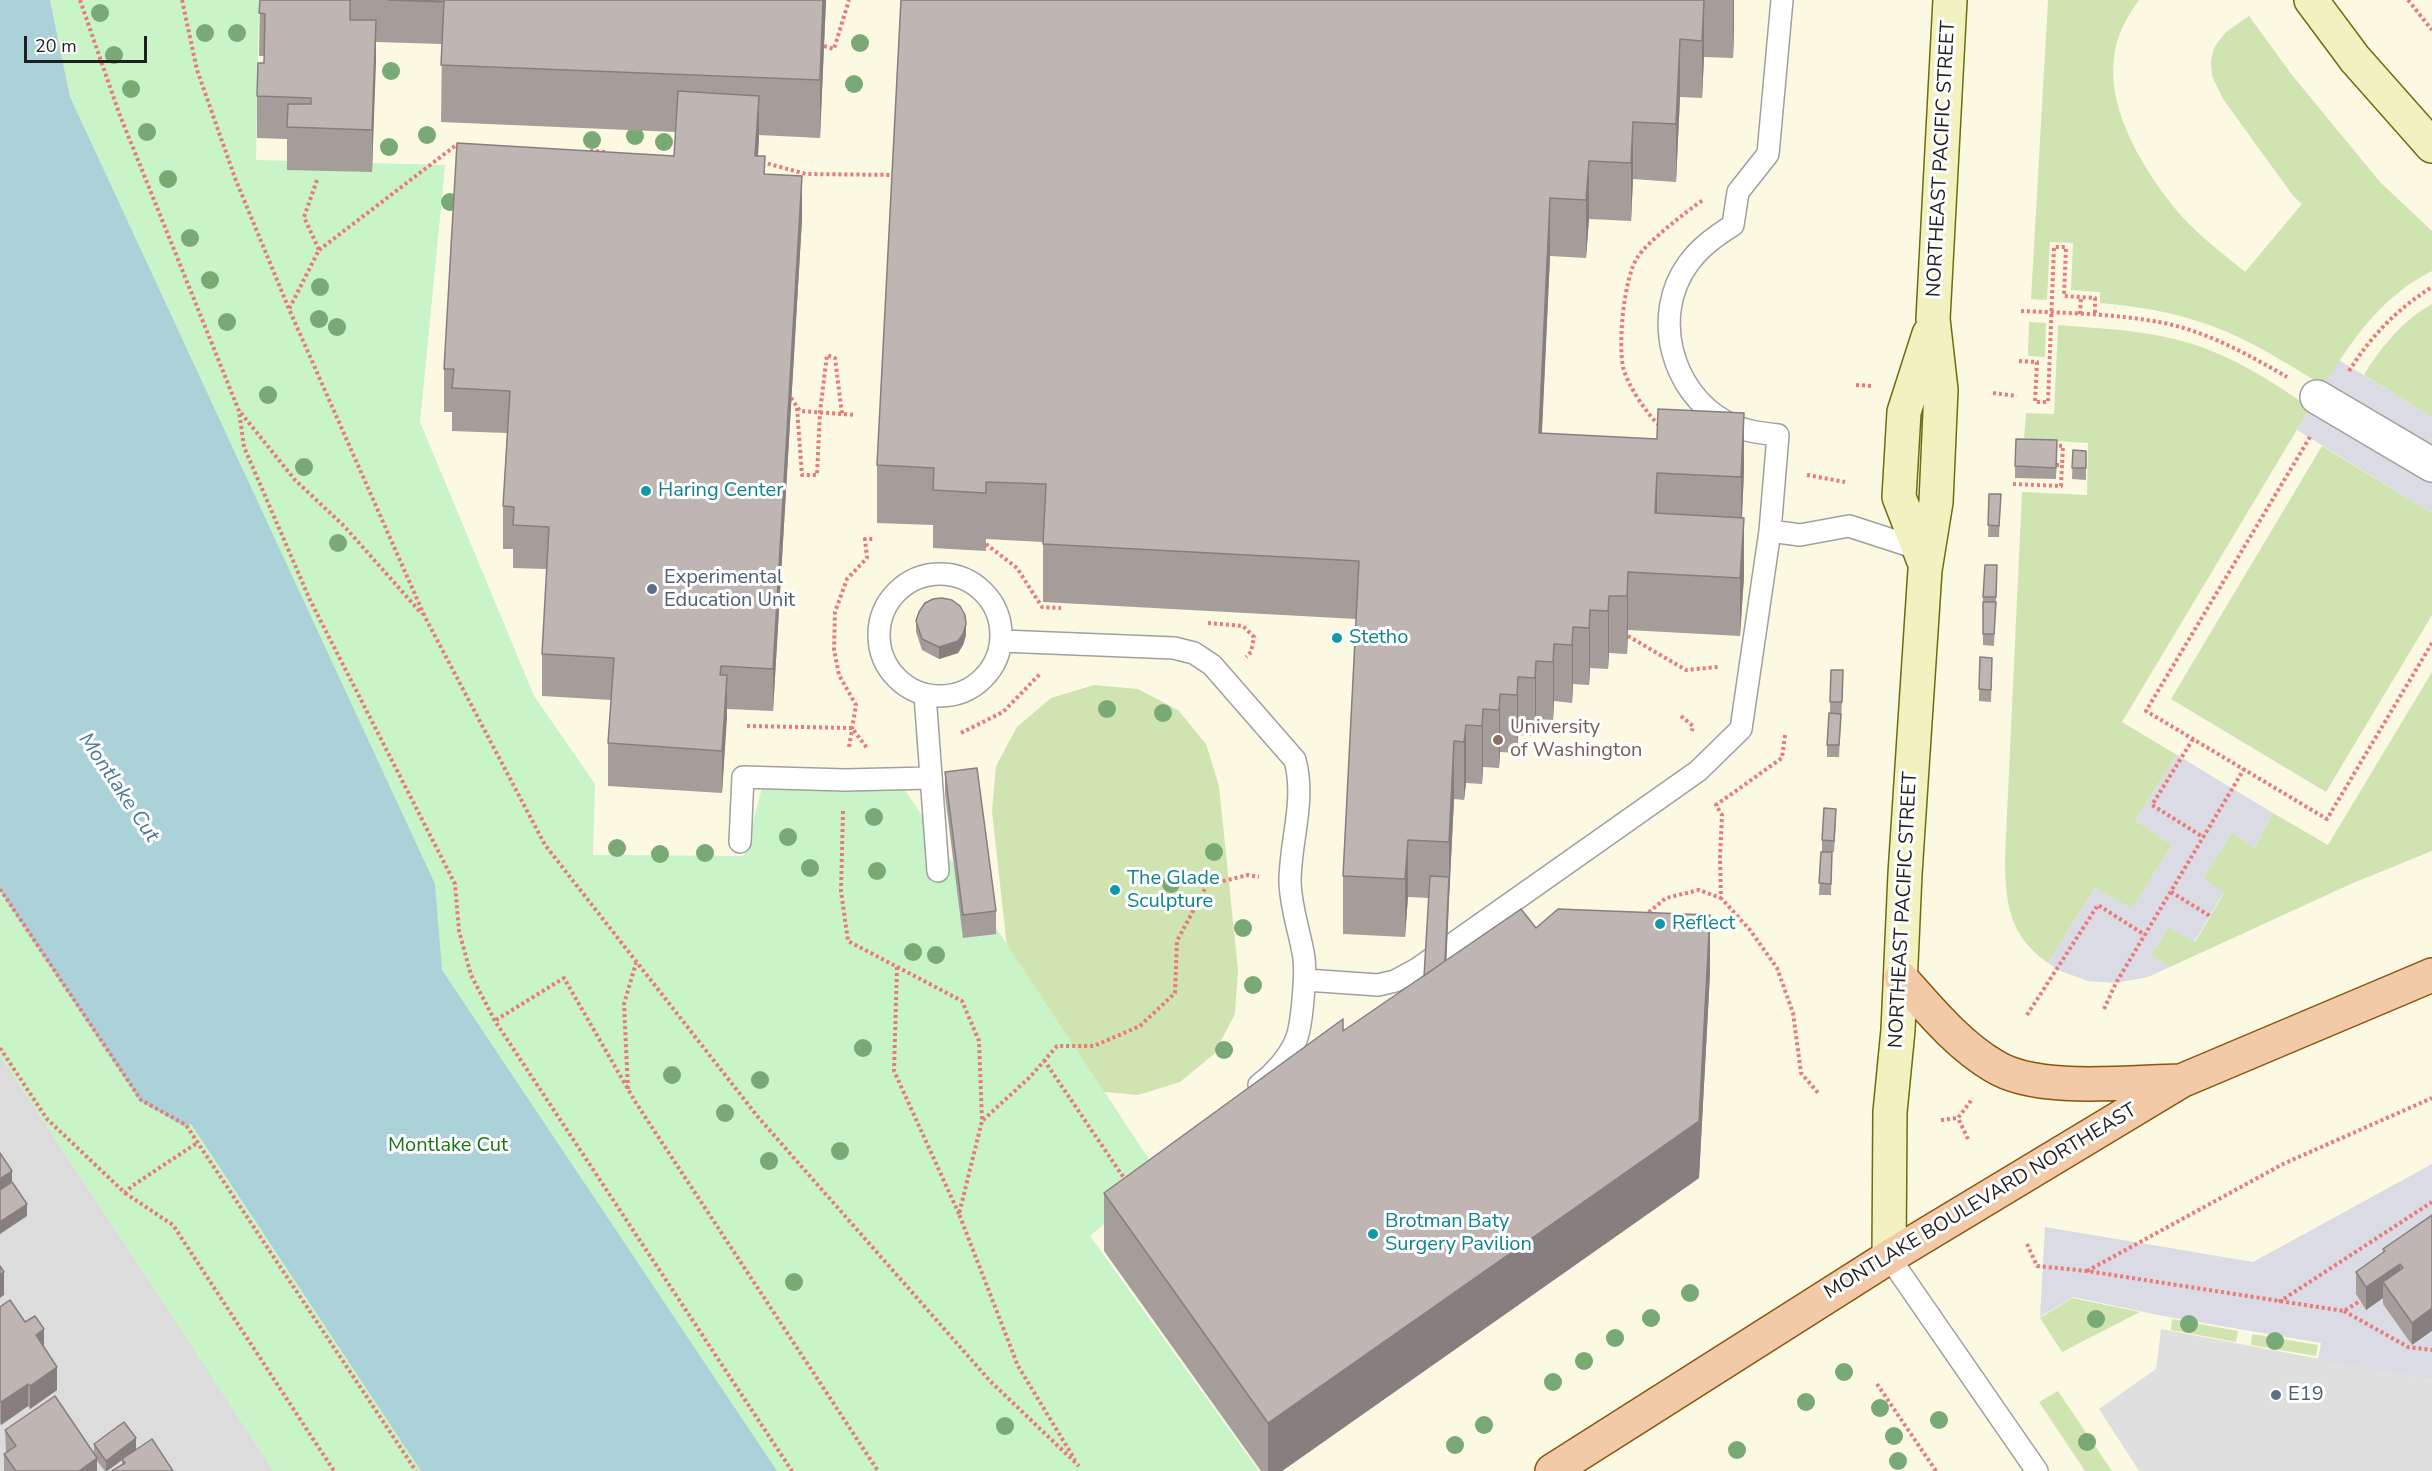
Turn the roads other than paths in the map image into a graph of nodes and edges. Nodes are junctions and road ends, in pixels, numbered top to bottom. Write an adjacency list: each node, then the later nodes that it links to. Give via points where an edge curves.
1 (1782, 0): 9 (lane, via 1768,154 1738,192 1732,225 1707,242 1687,264 1674,292 1668,322 1672,351 1683,380 1701,404 1725,422 1753,433 1778,435)
2 (1950, 0): 5 (main road, NORTHEAST PACIFIC STREET)
3 (1969, 0): 5 (main road)
4 (2311, 0): 6 (main road, via 2355,59)
5 (1947, 50): 10 (main road, NORTHEAST PACIFIC STREET, via 1933,319 1904,412 1899,497)
6 (2432, 146)
7 (2324, 401): 8 (street)
8 (2432, 465)
9 (1770, 531): 10 (lane, via 1800,535 1848,526); 18 (lane, via 1741,729 1698,771 1395,981 1378,986)
10 (1924, 554): 17 (main road, NORTHEAST PACIFIC STREET)
11 (1002, 641): 12 (lane, via 996,661 969,690 950,696); 12 (lane, via 1001,622 994,604 967,579 948,573 929,574 896,591 879,624 879,643 895,677); 18 (lane, via 1174,648 1194,653 1224,677 1295,760 1300,778 1290,882)
12 (925, 695): 13 (lane)
13 (930, 778): 14 (lane, via 743,777); 15 (lane)
14 (740, 842)
15 (938, 871)
16 (2432, 975): 19 (main road, MONTLAKE BOULEVARD NORTHEAST)
17 (1901, 978): 19 (main road, via 1955,1036 1995,1067 2030,1080); 21 (main road, NORTHEAST PACIFIC STREET, via 1890,1113)
18 (1306, 980): 20 (lane, via 1297,1039 1273,1075)
19 (2181, 1081): 21 (main road, MONTLAKE BOULEVARD NORTHEAST)
20 (1244, 1095)
21 (1889, 1257): 22 (main road, MONTLAKE BOULEVARD NORTHEAST); 23 (lane)
22 (1552, 1471)
23 (2037, 1471)

